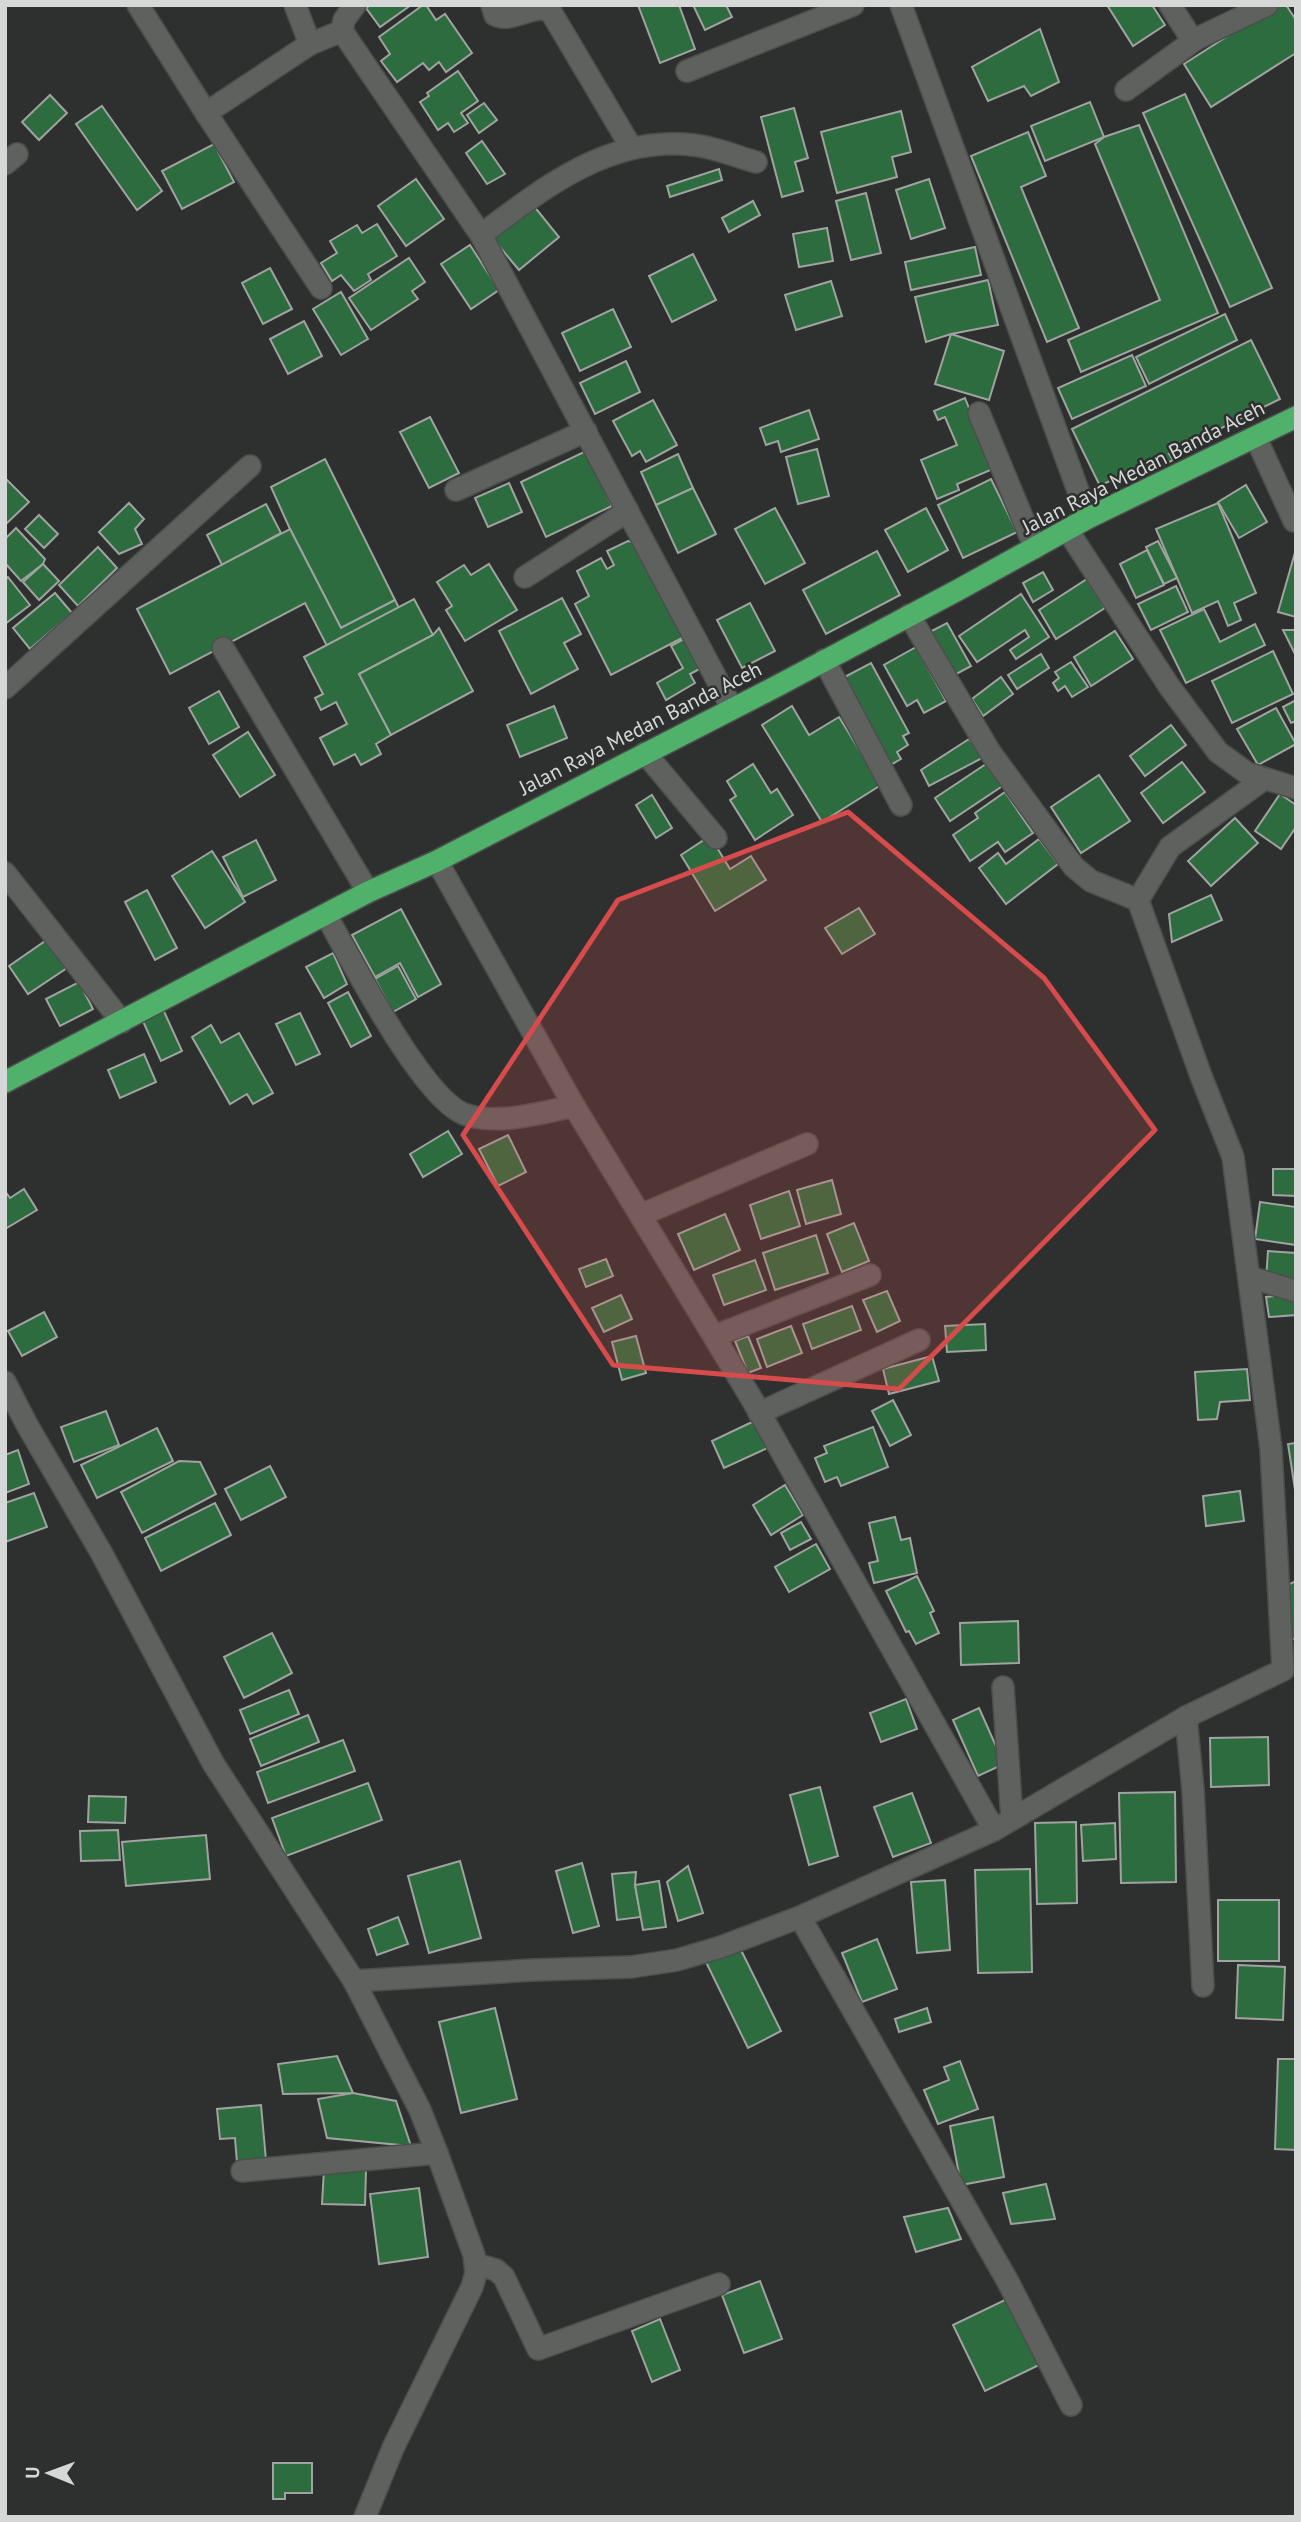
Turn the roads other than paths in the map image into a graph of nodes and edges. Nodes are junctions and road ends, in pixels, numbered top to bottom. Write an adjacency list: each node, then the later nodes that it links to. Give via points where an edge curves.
1 (138, 5): 14 (street)
2 (295, 5): 11 (street)
3 (355, 5): 9 (street)
4 (492, 5): 15 (street, via 495,15 503,18 537,9 551,12)
5 (853, 5): 12 (street)
6 (901, 5): 26 (street)
7 (1170, 5): 10 (street)
8 (1267, 5): 10 (street)
9 (342, 31): 11 (street); 17 (street)
10 (1196, 39): 13 (street)
11 (310, 44): 14 (street)
12 (687, 71)
13 (1126, 90)
14 (206, 113): 18 (street)
15 (631, 147): 16 (street, via 692,144); 17 (street, via 555,180)
16 (756, 162)
17 (481, 235): 21 (street)
18 (321, 288)
19 (979, 413): 29 (street)
20 (1296, 417): 22 (highway, Jalan Raya Medan Banda Aceh)
21 (586, 431): 24 (street); 25 (street)
22 (1256, 438): 26 (highway, Jalan Raya Medan Banda Aceh); 27 (street)
23 (250, 466): 34 (street)
24 (456, 490)
25 (628, 511): 30 (street); 35 (street)
26 (1088, 518): 28 (highway, Jalan Raya Medan Banda Aceh)
27 (1294, 521)
28 (1068, 531): 29 (highway, Jalan Raya Medan Banda Aceh); 37 (street, via 1205,737 1232,764)
29 (1035, 548): 31 (highway, Jalan Raya Medan Banda Aceh)
30 (525, 577)
31 (909, 615): 33 (highway, Jalan Raya Medan Banda Aceh); 44 (street, via 990,752 1073,867 1091,881)
32 (223, 648): 43 (street)
33 (824, 660): 35 (highway, Jalan Raya Medan Banda Aceh); 39 (street)
34 (5, 688)
35 (732, 708): 36 (highway, Jalan Raya Medan Banda Aceh)
36 (645, 753): 40 (street); 41 (highway, Jalan Raya Medan Banda Aceh)
37 (1264, 779): 38 (street); 44 (street, via 1170,847)
38 (1292, 783)
39 (901, 805)
40 (716, 838)
41 (437, 861): 43 (highway, Jalan Raya Medan Banda Aceh); 48 (street)
42 (5, 873): 46 (street)
43 (369, 892): 45 (highway, Jalan Raya Medan Banda Aceh)
44 (1138, 900): 52 (street, via 1230,1146)
45 (326, 915): 46 (highway, Jalan Raya Medan Banda Aceh); 48 (street, via 415,1068 451,1107 485,1119)
46 (122, 1022): 47 (highway, Jalan Raya Medan Banda Aceh)
47 (5, 1082)
48 (574, 1106): 50 (street)
49 (807, 1144): 50 (street)
50 (641, 1215): 54 (street)
51 (870, 1275): 54 (street)
52 (1249, 1277): 53 (street); 58 (street, via 1272,1449)
53 (1296, 1290)
54 (715, 1336): 57 (street)
55 (919, 1340): 57 (street)
56 (5, 1382): 64 (street, via 213,1763)
57 (760, 1413): 62 (street)
58 (1290, 1668): 60 (street)
59 (1003, 1687): 61 (street)
60 (1186, 1717): 61 (street); 65 (street)
61 (1012, 1819): 62 (street)
62 (993, 1830): 63 (street)
63 (800, 1917): 64 (street, via 721,1947 654,1965); 70 (street, via 1007,2280)
64 (354, 1981): 66 (street)
65 (1203, 1986)
66 (437, 2153): 67 (street); 68 (street)
67 (243, 2171)
68 (476, 2264): 69 (street, via 504,2277 538,2349); 71 (street, via 472,2287 393,2448)
69 (719, 2284)
70 (1070, 2405)
71 (365, 2517)

